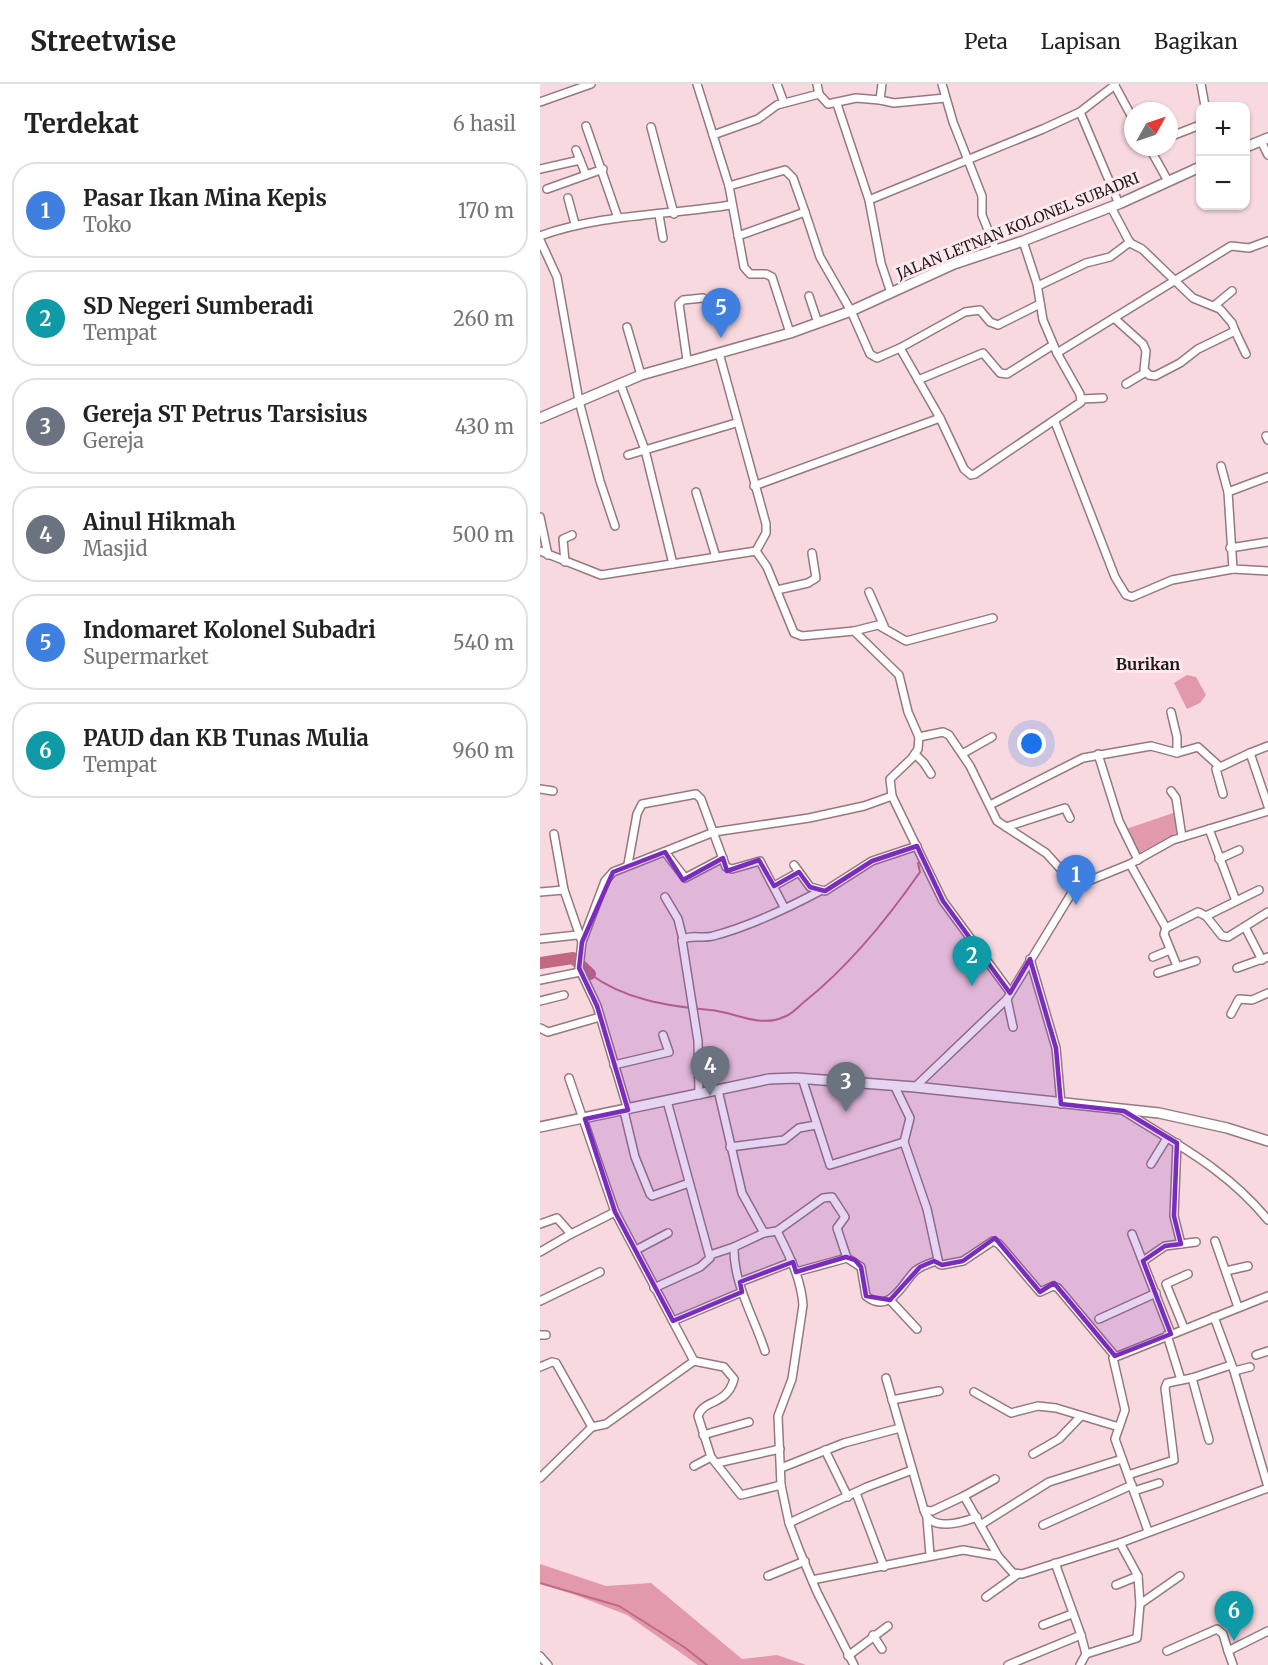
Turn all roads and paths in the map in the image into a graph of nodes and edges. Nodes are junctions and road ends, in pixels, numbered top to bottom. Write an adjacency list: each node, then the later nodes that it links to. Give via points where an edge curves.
1 (591, 84): 12 (street)
2 (697, 84): 22 (street)
3 (777, 84): 15 (street)
4 (817, 84): 9 (street)
5 (882, 84): 11 (street)
6 (942, 84): 10 (street)
7 (1114, 84): 13 (street); 17 (street)
8 (1201, 84): 14 (street)
9 (819, 93): 15 (street); 16 (street, via 828,104)
10 (945, 98): 11 (street, via 894,103); 29 (street)
11 (880, 100): 16 (street, via 856,98)
12 (540, 102)
13 (1124, 102)
14 (1204, 102)
15 (784, 103): 22 (street)
16 (837, 104): 38 (street)
17 (1080, 112): 29 (street); 39 (street)
18 (586, 126): 31 (street)
19 (651, 127): 42 (street)
20 (1196, 127): 21 (street)
21 (1178, 134)
22 (713, 135): 35 (street)
23 (1265, 139): 24 (main road); 26 (street)
24 (1250, 145)
25 (576, 150): 28 (street)
26 (1268, 155)
27 (1154, 156): 34 (street)
28 (580, 160): 30 (street); 33 (street)
29 (966, 161): 38 (street); 52 (street, via 982,196 982,215)
30 (540, 169)
31 (603, 169): 33 (street); 44 (street)
32 (1196, 169): 34 (main road, JALAN LETNAN KOLONEL SUBADRI)
33 (586, 175): 36 (street)
34 (1168, 182): 39 (main road, JALAN LETNAN KOLONEL SUBADRI)
35 (729, 186): 40 (street); 41 (street, via 785,170 793,178)
36 (547, 189)
37 (568, 198): 45 (street)
38 (869, 200): 56 (street)
39 (1115, 205): 50 (main road, JALAN LETNAN KOLONEL SUBADRI); 51 (street)
40 (731, 206): 42 (street); 46 (street)
41 (805, 212): 46 (street); 61 (street, via 820,257)
42 (674, 214): 43 (street)
43 (658, 215): 44 (street); 48 (street)
44 (618, 218): 45 (street)
45 (575, 224): 47 (street)
46 (738, 236): 66 (street, via 747,272 772,277)
47 (540, 238): 80 (street, via 561,293)
48 (663, 238)
49 (1268, 241): 53 (street, via 1249,248 1231,246)
50 (1023, 242): 52 (main road, JALAN LETNAN KOLONEL SUBADRI); 54 (street)
51 (1130, 242): 53 (street); 54 (street, via 1110,257 1092,261)
52 (996, 250): 56 (main road, JALAN LETNAN KOLONEL SUBADRI)
53 (1173, 281): 60 (street, via 1199,302); 62 (street)
54 (1038, 286): 59 (street)
55 (1232, 291): 60 (street)
56 (891, 292): 61 (main road, JALAN LETNAN KOLONEL SUBADRI)
57 (809, 296): 63 (street)
58 (703, 298): 72 (street, via 679,304)
59 (1040, 304): 67 (street); 68 (street, via 998,325 980,310 964,312)
60 (1214, 306): 65 (street, via 1228,317)
61 (851, 311): 63 (main road, JALAN LETNAN KOLONEL SUBADRI); 68 (street, via 871,356 876,358)
62 (1114, 318): 70 (street); 73 (street, via 1143,344)
63 (819, 323): 66 (main road, JALAN LETNAN KOLONEL SUBADRI)
64 (627, 327): 74 (street)
65 (1235, 331): 71 (street); 73 (street, via 1155,376)
66 (790, 333): 69 (main road, JALAN LETNAN KOLONEL SUBADRI)
67 (1053, 345): 70 (street); 75 (street, via 1007,374 1000,373 980,353)
68 (900, 348): 75 (street)
69 (719, 353): 72 (main road, JALAN LETNAN KOLONEL SUBADRI); 84 (street)
70 (1057, 353): 79 (street)
71 (1246, 354)
72 (687, 360): 74 (main road, JALAN LETNAN KOLONEL SUBADRI)
73 (1146, 372): 77 (street)
74 (641, 375): 76 (main road, JALAN LETNAN KOLONEL SUBADRI)
75 (918, 380): 82 (street)
76 (620, 383): 80 (main road, JALAN LETNAN KOLONEL SUBADRI); 85 (street)
77 (1126, 384)
78 (1103, 398): 79 (street)
79 (1082, 399): 83 (street)
80 (579, 401): 81 (main road, JALAN LETNAN KOLONEL SUBADRI); 93 (street)
81 (540, 418)
82 (940, 418): 83 (street, via 964,469 971,475); 89 (street)
83 (1055, 422): 104 (street, via 1115,577 1126,595 1132,597 1172,580)
84 (736, 423): 85 (street); 89 (street)
85 (645, 450): 86 (street); 103 (street)
86 (628, 455)
87 (1221, 466): 91 (street)
88 (1268, 477): 91 (street)
89 (754, 486): 98 (street, via 766,524 766,533)
90 (696, 492): 101 (street)
91 (1228, 492): 96 (street)
92 (540, 517): 100 (street)
93 (615, 526)
94 (572, 535): 102 (street, via 563,538)
95 (1268, 542): 96 (street)
96 (1230, 548): 104 (street)
97 (540, 551): 100 (street)
98 (756, 551): 101 (street); 106 (street)
99 (812, 553): 106 (street, via 816,578)
100 (548, 555): 102 (street)
101 (716, 557): 103 (street)
102 (565, 562): 103 (street, via 601,575)
103 (673, 564)
104 (1233, 569): 105 (street)
105 (1268, 571)
106 (777, 590): 110 (street, via 791,629 797,635)
107 (869, 592): 109 (street)
108 (993, 618): 109 (street, via 906,642)
109 (884, 626): 110 (street)
110 (854, 631): 112 (street, via 897,671 908,712)
111 (1171, 712): 115 (street)
112 (920, 737): 117 (street); 118 (street, via 943,732)
113 (992, 737): 118 (street)
114 (1268, 746): 116 (street)
115 (1178, 753): 119 (street, via 1157,746); 120 (street, via 1198,747)
116 (1250, 753): 120 (street); 128 (street)
117 (915, 754): 121 (street); 126 (street, via 890,779)
118 (962, 754): 127 (street)
119 (1098, 754): 127 (street); 141 (street, via 1119,822)
120 (1219, 766): 125 (street, via 1216,775)
121 (931, 774)
122 (540, 789): 123 (street)
123 (553, 791)
124 (1171, 791): 135 (street, via 1176,798)
125 (1223, 794)
126 (892, 796): 133 (street, via 809,818); 136 (street)
127 (990, 805): 131 (street, via 997,821)
128 (1268, 806)
129 (1268, 811): 132 (street)
130 (1070, 818): 131 (street, via 1065,808)
131 (1006, 827): 147 (street, via 1046,853)
132 (1209, 830): 135 (street); 140 (street)
133 (714, 832): 138 (street); 139 (street); 142 (street, via 696,794 645,802 637,814)
134 (554, 834): 148 (street)
135 (1182, 837): 141 (street)
136 (917, 846): 150 (street, via 884,855 830,890); 175 (street, via 944,901)
137 (1239, 850): 140 (street)
138 (665, 852): 139 (street, via 685,878); 142 (street)
139 (723, 858): 146 (street, via 729,869 760,861)
140 (1219, 859): 153 (street)
141 (1138, 860): 143 (street)
142 (628, 864): 162 (street, via 605,882)
143 (1130, 864): 147 (street); 158 (street)
144 (794, 865): 145 (street)
145 (799, 872): 146 (street); 150 (street, via 806,883)
146 (774, 886): 154 (street)
147 (1076, 886): 166 (street)
148 (564, 890): 151 (street); 159 (street)
149 (1259, 890): 153 (street)
150 (820, 891): 154 (street)
151 (540, 892)
152 (665, 897): 160 (street)
153 (1236, 901): 156 (street)
154 (784, 907): 160 (street, via 752,924 718,935)
155 (1268, 912): 157 (street)
156 (1206, 916): 157 (street, via 1225,937); 158 (street, via 1192,913)
157 (1245, 927): 165 (street)
158 (1166, 928): 163 (street, via 1164,934)
159 (577, 935): 161 (street); 162 (street)
160 (682, 937): 188 (street, via 698,1041)
161 (540, 939)
162 (582, 942): 170 (street)
163 (1170, 950): 164 (street); 168 (street)
164 (1153, 957)
165 (1265, 958): 169 (street)
166 (1030, 959): 175 (street); 190 (street, via 1056,1048)
167 (1196, 961): 168 (street)
168 (1177, 966): 171 (street)
169 (1238, 968)
170 (580, 972): 172 (street); 178 (street)
171 (1158, 973)
172 (540, 981)
173 (1268, 993): 177 (street, via 1252,1000 1239,999)
174 (564, 995): 176 (street)
175 (1008, 995): 179 (street); 186 (street)
176 (540, 1001)
177 (1231, 1014)
178 (600, 1017): 180 (street, via 548,1032); 182 (street)
179 (1013, 1027)
180 (540, 1028)
181 (663, 1035): 182 (street, via 669,1052)
182 (614, 1065): 191 (street)
183 (569, 1078): 193 (street)
184 (802, 1078): 185 (main road); 187 (main road, via 769,1078); 194 (street)
185 (894, 1085): 186 (main road); 198 (street, via 910,1121)
186 (915, 1087): 190 (main road)
187 (718, 1090): 188 (main road); 200 (street)
188 (699, 1095): 189 (main road)
189 (667, 1101): 191 (main road); 202 (street)
190 (1062, 1104): 192 (main road)
191 (626, 1110): 193 (main road); 202 (street, via 635,1157 650,1194)
192 (1124, 1111): 196 (street); 197 (main road, via 1159,1113)
193 (585, 1119): 195 (main road); 203 (street)
194 (816, 1125): 198 (street, via 830,1166); 200 (street, via 799,1128 784,1140)
195 (540, 1127)
196 (1167, 1138): 199 (street); 201 (street)
197 (1268, 1141)
198 (904, 1142): 219 (street, via 927,1209)
199 (1177, 1143): 204 (street, via 1237,1185); 213 (street, via 1174,1216)
200 (730, 1147): 208 (street, via 742,1193)
201 (1151, 1164)
202 (689, 1184): 217 (street)
203 (615, 1212): 209 (street); 215 (street)
204 (1268, 1220)
205 (540, 1224): 209 (street, via 557,1218)
206 (777, 1231): 208 (street); 218 (street, via 823,1198 832,1197 845,1217 837,1228); 221 (street)
207 (668, 1233): 215 (street)
208 (764, 1233): 214 (street)
209 (572, 1234): 216 (street)
210 (1132, 1234): 220 (street)
211 (1215, 1241): 223 (street)
212 (1196, 1242): 213 (street)
213 (1181, 1244): 220 (street, via 1165,1246)
214 (734, 1247): 217 (street); 227 (street)
215 (636, 1250): 229 (street)
216 (540, 1252)
217 (710, 1255): 229 (street, via 700,1267)
218 (847, 1258): 225 (street); 233 (street, via 861,1267 866,1296)
219 (938, 1261): 233 (street, via 915,1271); 245 (street, via 942,1265 963,1261 993,1240 1040,1292 1053,1286 1058,1288)
220 (1143, 1261): 230 (street)
221 (792, 1262): 225 (street); 227 (street)
222 (1248, 1266): 223 (street)
223 (1226, 1271): 235 (street)
224 (600, 1272): 234 (street)
225 (795, 1272): 263 (street, via 803,1305 792,1379 778,1416)
226 (1188, 1274): 228 (street)
227 (740, 1282): 231 (street)
228 (1166, 1284): 230 (street); 240 (street)
229 (654, 1288): 238 (street)
230 (1155, 1291): 237 (street); 241 (street)
231 (742, 1292): 238 (street); 242 (street)
232 (1268, 1296): 235 (street)
233 (890, 1300): 239 (street)
234 (540, 1301)
235 (1238, 1307): 236 (street)
236 (1214, 1317): 240 (street); 249 (street)
237 (1099, 1319)
238 (673, 1321): 246 (street)
239 (917, 1329)
240 (1184, 1329): 241 (street)
241 (1169, 1334): 245 (street); 252 (street)
242 (765, 1351)
243 (1268, 1351): 244 (street)
244 (1256, 1355)
245 (1115, 1356): 259 (street, via 1125,1402)
246 (694, 1361): 258 (street, via 606,1424); 261 (street, via 724,1367 734,1379 723,1399 699,1412)
247 (540, 1367): 258 (street, via 556,1363)
248 (1250, 1367): 249 (street)
249 (1232, 1368): 251 (street); 276 (street)
250 (886, 1378): 255 (street)
251 (1192, 1378): 252 (street); 262 (street)
252 (1181, 1380): 271 (street, via 1167,1383 1165,1388 1174,1460)
253 (939, 1391): 255 (street)
254 (974, 1392): 256 (street, via 1011,1413 1038,1406)
255 (892, 1400): 260 (street)
256 (1081, 1416): 259 (street); 265 (street, via 1059,1439)
257 (749, 1422): 261 (street)
258 (592, 1427): 272 (street)
259 (1119, 1427): 266 (street, via 1115,1439)
260 (900, 1428): 264 (street); 270 (street)
261 (703, 1435): 267 (street)
262 (1209, 1440)
263 (780, 1449): 267 (street); 269 (street)
264 (825, 1450): 269 (street); 280 (street)
265 (1033, 1454)
266 (1122, 1459): 271 (street); 284 (street, via 1049,1482)
267 (714, 1460): 268 (street); 275 (street, via 741,1495)
268 (694, 1466)
269 (781, 1468): 275 (street)
270 (912, 1470): 278 (street); 281 (street)
271 (1128, 1475): 277 (street)
272 (540, 1478)
273 (995, 1479): 279 (street)
274 (1159, 1483): 277 (street)
275 (781, 1485): 283 (street)
276 (1268, 1487): 286 (street)
277 (1133, 1488): 285 (street); 286 (street)
278 (856, 1493): 280 (street); 292 (street)
279 (964, 1496): 281 (street); 282 (street)
280 (848, 1497): 283 (street)
281 (926, 1514): 282 (street, via 932,1522 954,1523); 288 (street)
282 (977, 1517): 284 (street)
283 (789, 1523): 290 (street)
284 (982, 1524): 289 (street)
285 (1043, 1525)
286 (1148, 1531): 287 (street)
287 (1120, 1543): 291 (street); 295 (street)
288 (930, 1555): 289 (street, via 963,1550); 292 (street)
289 (998, 1556): 293 (street)
290 (805, 1561): 294 (street); 297 (street)
291 (1055, 1563): 293 (street); 301 (street)
292 (884, 1567): 297 (street)
293 (1018, 1574): 299 (street)
294 (768, 1576)
295 (1138, 1576): 298 (street); 300 (street)
296 (1180, 1576): 300 (street)
297 (812, 1580): 312 (street)
298 (1116, 1585)
299 (986, 1597)
300 (1140, 1604): 310 (street, via 1137,1638)
301 (1072, 1614): 302 (street); 306 (street)
302 (1043, 1625)
303 (888, 1626): 305 (street)
304 (1268, 1631): 309 (street)
305 (873, 1635): 307 (street); 312 (street)
306 (1081, 1635): 310 (street); 315 (street)
307 (882, 1649)
308 (1167, 1651): 309 (street, via 1217,1629 1223,1634)
309 (1228, 1651): 317 (street)
310 (1086, 1654): 316 (street)
311 (540, 1656): 313 (street)
312 (848, 1656): 314 (street)
313 (548, 1665)
314 (854, 1665)
315 (1008, 1665)
316 (1080, 1665)
317 (1233, 1665)

